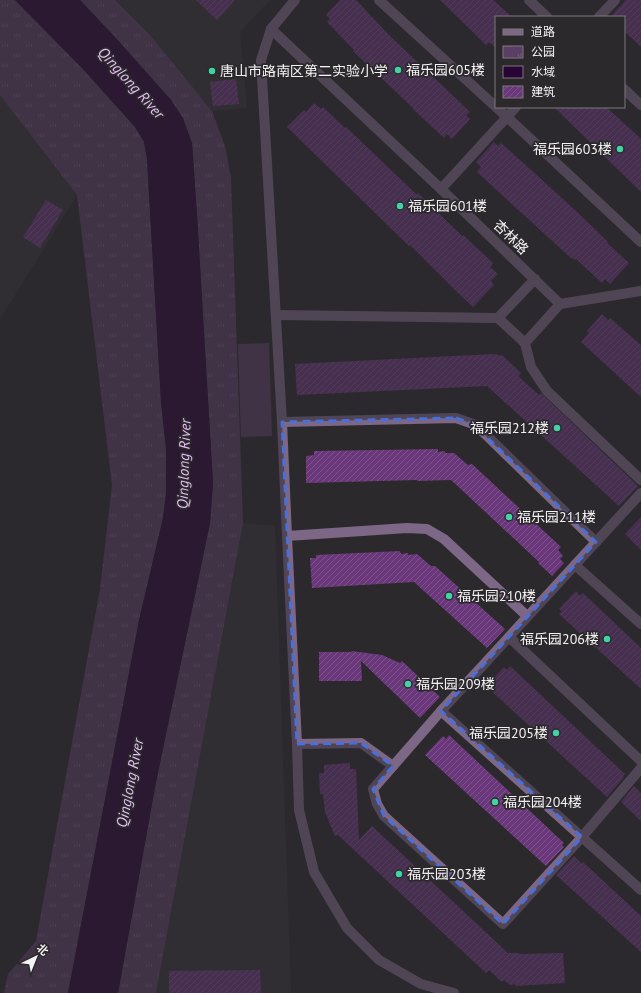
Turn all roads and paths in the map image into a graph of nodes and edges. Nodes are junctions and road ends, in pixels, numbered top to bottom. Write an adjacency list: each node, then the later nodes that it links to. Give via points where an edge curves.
1 (295, 0): 7 (street)
2 (379, 0): 10 (street)
3 (529, 0): 5 (street)
4 (615, 0): 6 (street)
5 (546, 16)
6 (600, 16)
7 (271, 29): 14 (street, 杏林路); 19 (street, via 261,60)
8 (625, 90): 9 (street)
9 (641, 105)
10 (495, 106)
11 (497, 108): 13 (street)
12 (515, 108): 13 (street)
13 (507, 117): 14 (street); 15 (street)
14 (441, 189): 16 (street, 杏林路)
15 (641, 242)
16 (534, 280): 18 (street, 杏林路); 20 (street)
17 (641, 292): 18 (street)
18 (560, 304): 21 (street)
19 (276, 315): 20 (street); 22 (street)
20 (498, 318): 21 (street)
21 (525, 343): 23 (street, via 531,366 547,391)
22 (282, 422): 25 (street); 26 (street, via 456,418 473,424)
23 (641, 480)
24 (641, 492): 26 (street)
25 (287, 536): 28 (street, via 427,529 444,539); 32 (street)
26 (596, 542): 27 (street)
27 (575, 565): 28 (street); 29 (street)
28 (528, 616): 30 (street)
29 (641, 624)
30 (509, 637): 31 (street); 33 (street)
31 (440, 711): 34 (street); 36 (street)
32 (297, 744): 34 (street, via 361,743); 38 (street, via 299,810 314,872 347,928 379,960 421,984)
33 (641, 761)
34 (393, 766): 36 (street, via 373,789 384,816 503,924)
35 (641, 768): 36 (street)
36 (582, 837): 37 (street)
37 (641, 890)
38 (454, 993)

